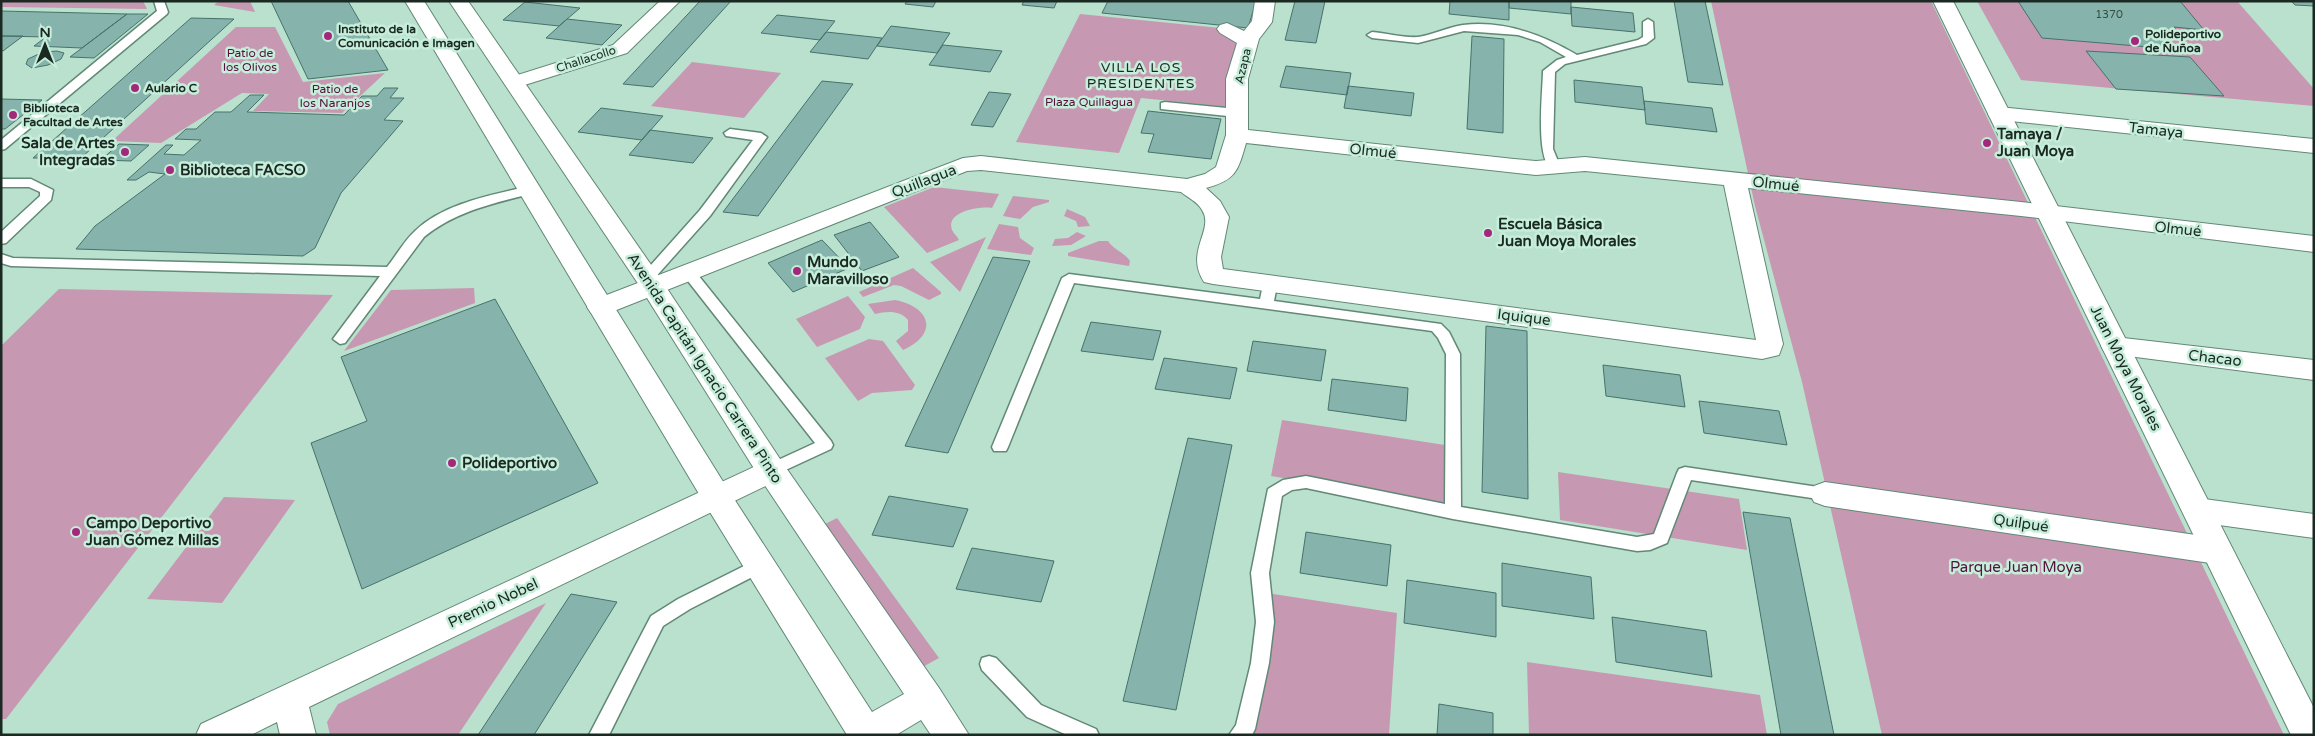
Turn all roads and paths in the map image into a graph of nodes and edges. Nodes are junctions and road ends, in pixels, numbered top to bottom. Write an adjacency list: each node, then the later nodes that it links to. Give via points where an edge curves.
1 (158, 1): 17 (lane, via 162,12)
2 (414, 1): 12 (street, Avenida Capitán Ignacio Carrera Pinto)
3 (458, 1): 12 (street, Avenida Capitán Ignacio Carrera Pinto)
4 (671, 1): 12 (street, Challacollo, via 620,49)
5 (1265, 1): 10 (street, Azapa, via 1262,22)
6 (1943, 1): 14 (street, Juan Moya Morales)
7 (1648, 22): 11 (lane, via 1649,38 1642,42)
8 (1227, 29): 10 (street)
9 (1372, 35): 11 (lane, via 1418,40 1464,28 1519,32 1544,40)
10 (1248, 41): 15 (street, Azapa, via 1238,79)
11 (1575, 58): 19 (lane, via 1561,62 1549,71 1548,148)
12 (492, 88): 23 (street, Avenida Capitán Ignacio Carrera Pinto); 30 (street, Avenida Capitán Ignacio Carrera Pinto)
13 (1165, 106): 15 (lane)
14 (1999, 114): 18 (street, Tamaya); 24 (street, Juan Moya Morales)
15 (1237, 124): 19 (street, Olmué, via 1514,166); 22 (street, Quillagua, via 1227,168 1222,174)
16 (730, 133): 30 (lane, via 761,137)
17 (1, 146)
18 (2314, 146)
19 (1554, 166): 20 (street, Olmué, via 1585,164)
20 (1734, 179): 24 (street, Olmué); 31 (street, Iquique, via 1770,344 1769,348 1762,350)
21 (1, 182): 25 (lane, via 31,183 47,190 46,197)
22 (1187, 186): 29 (street, Quillagua, via 981,163 963,165); 31 (street, Iquique, via 1214,208 1217,216 1206,260 1213,276)
23 (528, 190): 28 (lane, via 440,217 419,234); 32 (street, Avenida Capitán Ignacio Carrera Pinto)
24 (2048, 213): 26 (street, Olmué); 34 (street, Juan Moya Morales)
25 (1, 240)
26 (2314, 244)
27 (1, 258): 28 (lane, via 11,262)
28 (391, 272): 33 (lane)
29 (689, 273): 30 (street, Quillagua); 37 (lane, via 825,444)
30 (649, 282): 32 (street, Quillagua); 37 (street, Avenida Capitán Ignacio Carrera Pinto)
31 (1268, 295): 36 (lane, via 1068,278); 41 (lane, via 1436,327 1444,335 1453,354)
32 (600, 307): 39 (street, Avenida Capitán Ignacio Carrera Pinto)
33 (340, 339)
34 (2115, 346): 35 (street, Chacao); 40 (street, Juan Moya Morales)
35 (2314, 370)
36 (1000, 447)
37 (771, 470): 39 (street, Premio Nobel); 47 (street, Avenida Capitán Ignacio Carrera Pinto)
38 (1825, 494): 41 (lane, via 1685,473 1661,538 1637,544); 43 (street, Quilpué)
39 (716, 496): 44 (street, Avenida Capitán Ignacio Carrera Pinto); 46 (street, Premio Nobel)
40 (2197, 510): 42 (street); 43 (street, Juan Moya Morales)
41 (1453, 512): 55 (lane, via 1306,482 1289,484 1274,493 1260,572 1265,622 1260,663 1246,730)
42 (2314, 526)
43 (2217, 551): 48 (street, Juan Moya Morales)
44 (760, 565): 49 (street, Avenida Capitán Ignacio Carrera Pinto); 52 (lane, via 657,621)
45 (989, 664): 54 (lane, via 1034,711)
46 (289, 699): 50 (street, Premio Nobel); 51 (street)
47 (927, 699): 49 (street); 53 (street, Avenida Capitán Ignacio Carrera Pinto)
48 (2307, 721)
49 (867, 734)
50 (214, 735)
51 (298, 735)
52 (600, 735)
53 (951, 735)
54 (1089, 735)
55 (1239, 735)

